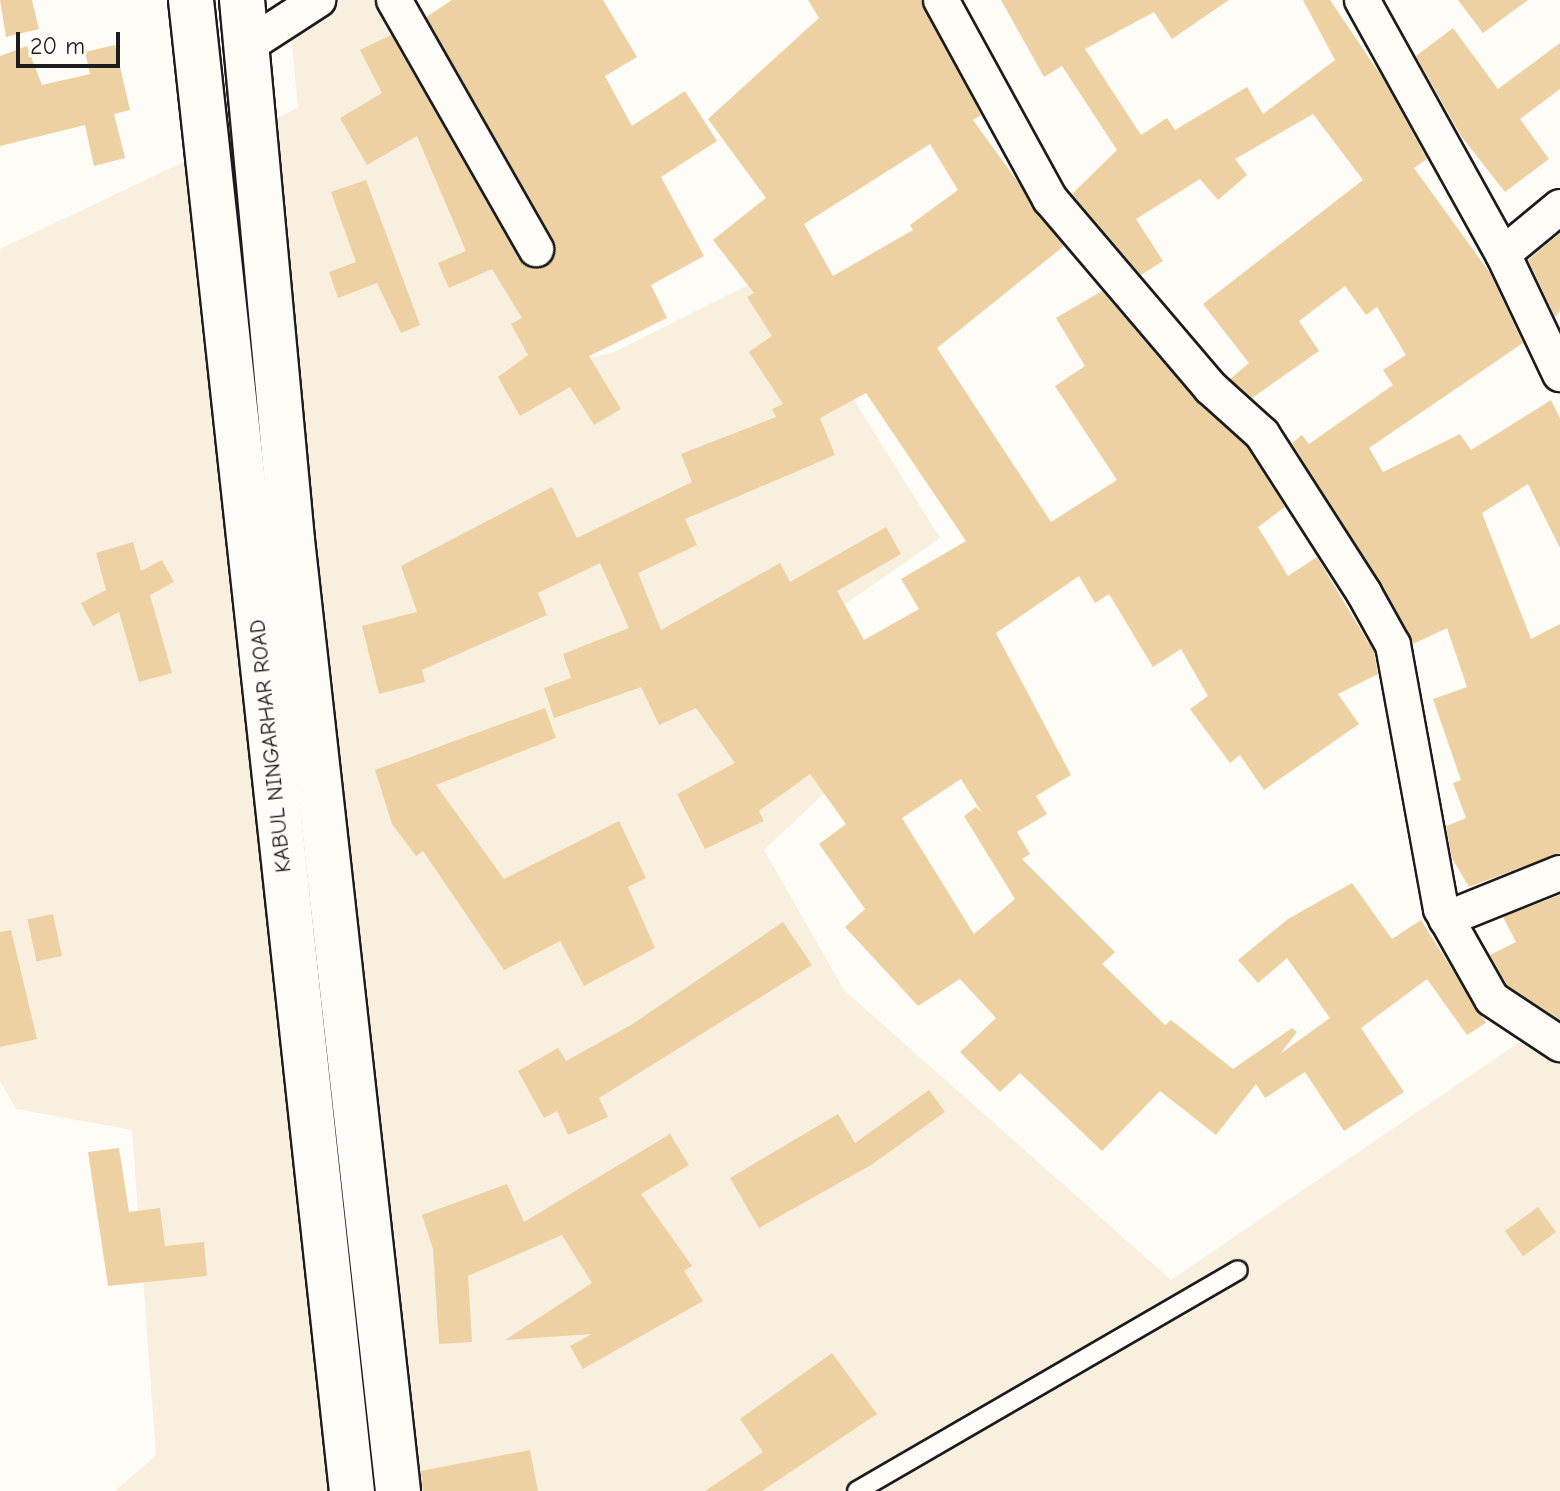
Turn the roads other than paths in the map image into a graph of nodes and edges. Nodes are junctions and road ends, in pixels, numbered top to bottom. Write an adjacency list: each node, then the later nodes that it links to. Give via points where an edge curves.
1 (191, 0): 16 (highway, KABUL NINGARHAR ROAD)
2 (242, 0): 7 (highway, KABUL NINGARHAR ROAD)
3 (318, 0): 7 (street)
4 (394, 0): 9 (street)
5 (941, 0): 13 (street, via 1050,199 1211,388 1262,434 1393,645)
6 (1362, 0): 10 (street)
7 (247, 46): 17 (highway, KABUL NINGARHAR ROAD, via 292,540)
8 (1560, 207): 10 (street)
9 (536, 249)
10 (1503, 254): 11 (street)
11 (1560, 374)
12 (1560, 873): 13 (street)
13 (1446, 919): 14 (street, via 1492,999)
14 (1560, 1044)
15 (1238, 1270): 18 (lane)
16 (352, 1491)
17 (398, 1491)
18 (857, 1491)

